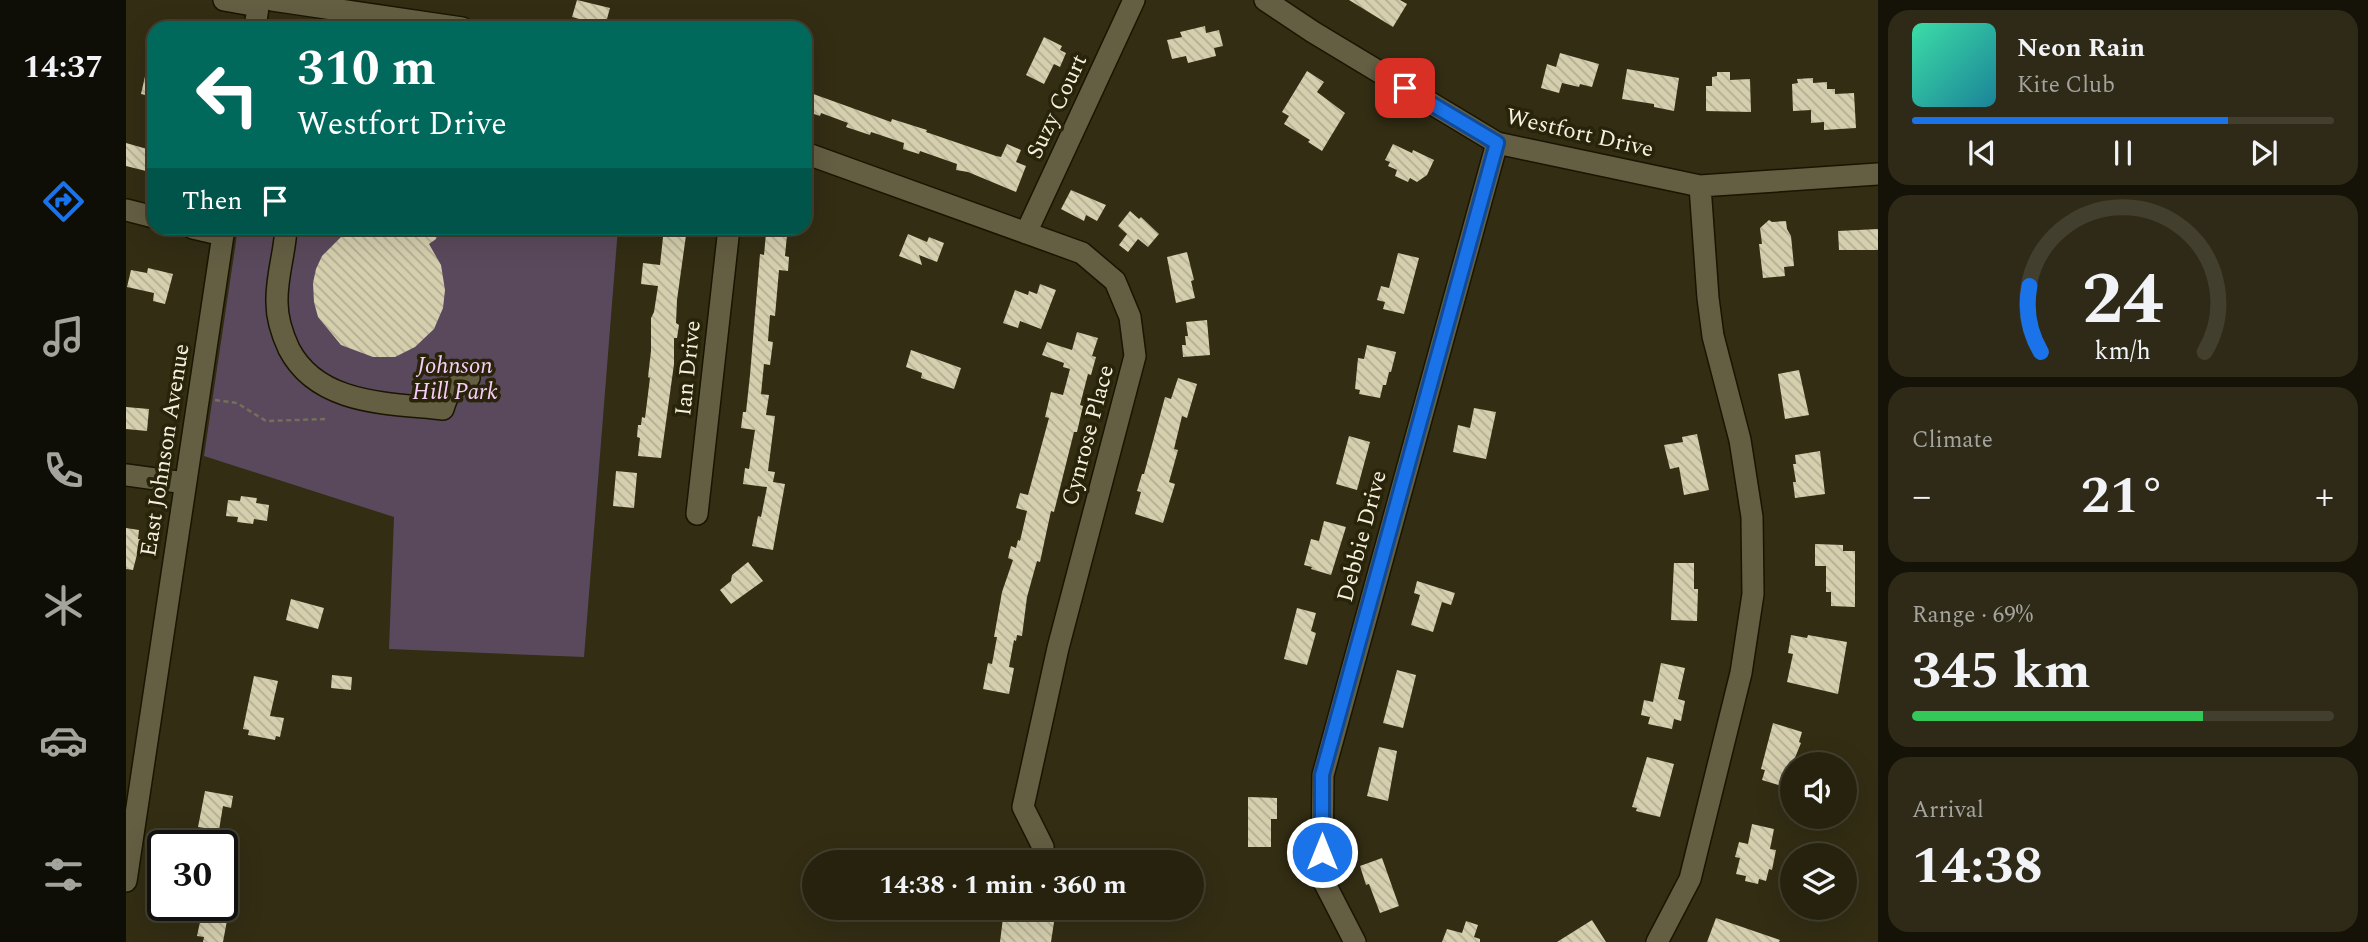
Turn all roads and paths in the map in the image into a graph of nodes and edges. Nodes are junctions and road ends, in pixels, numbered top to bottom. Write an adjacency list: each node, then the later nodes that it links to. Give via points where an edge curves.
1 (224, 0): 4 (street)
2 (1134, 0): 13 (street, Suzy Court)
3 (1265, 0): 7 (street, Westfort Drive)
4 (263, 2): 5 (street); 6 (street)
5 (257, 21)
6 (408, 21)
7 (1497, 143): 10 (street, Westfort Drive); 26 (street, Debbie Drive, via 1322,775 1322,878)
8 (812, 156): 13 (street, Cynrose Place)
9 (1878, 174): 10 (street, Westfort Drive)
10 (1700, 186): 27 (street, via 1713,336 1741,440 1752,517 1753,594 1741,673 1690,879)
11 (126, 210): 12 (street)
12 (147, 215)
13 (1026, 233): 24 (street, Cynrose Place, via 1082,253 1115,281 1130,317 1135,355 1058,648 1023,807)
14 (223, 235): 18 (street, East Johnson Avenue)
15 (285, 235): 17 (street, via 276,304 281,332 297,363 321,385 345,396 443,409 447,394)
16 (728, 235): 22 (street, Ian Drive)
17 (469, 378)
18 (198, 397): 19 (path, via 237,403 266,421); 21 (street, East Johnson Avenue)
19 (327, 419)
20 (126, 475): 21 (street)
21 (185, 483): 23 (street, East Johnson Avenue)
22 (697, 514)
23 (134, 781): 25 (street, East Johnson Avenue)
24 (1043, 848)
25 (126, 881)
26 (1355, 942)
27 (1657, 942)

